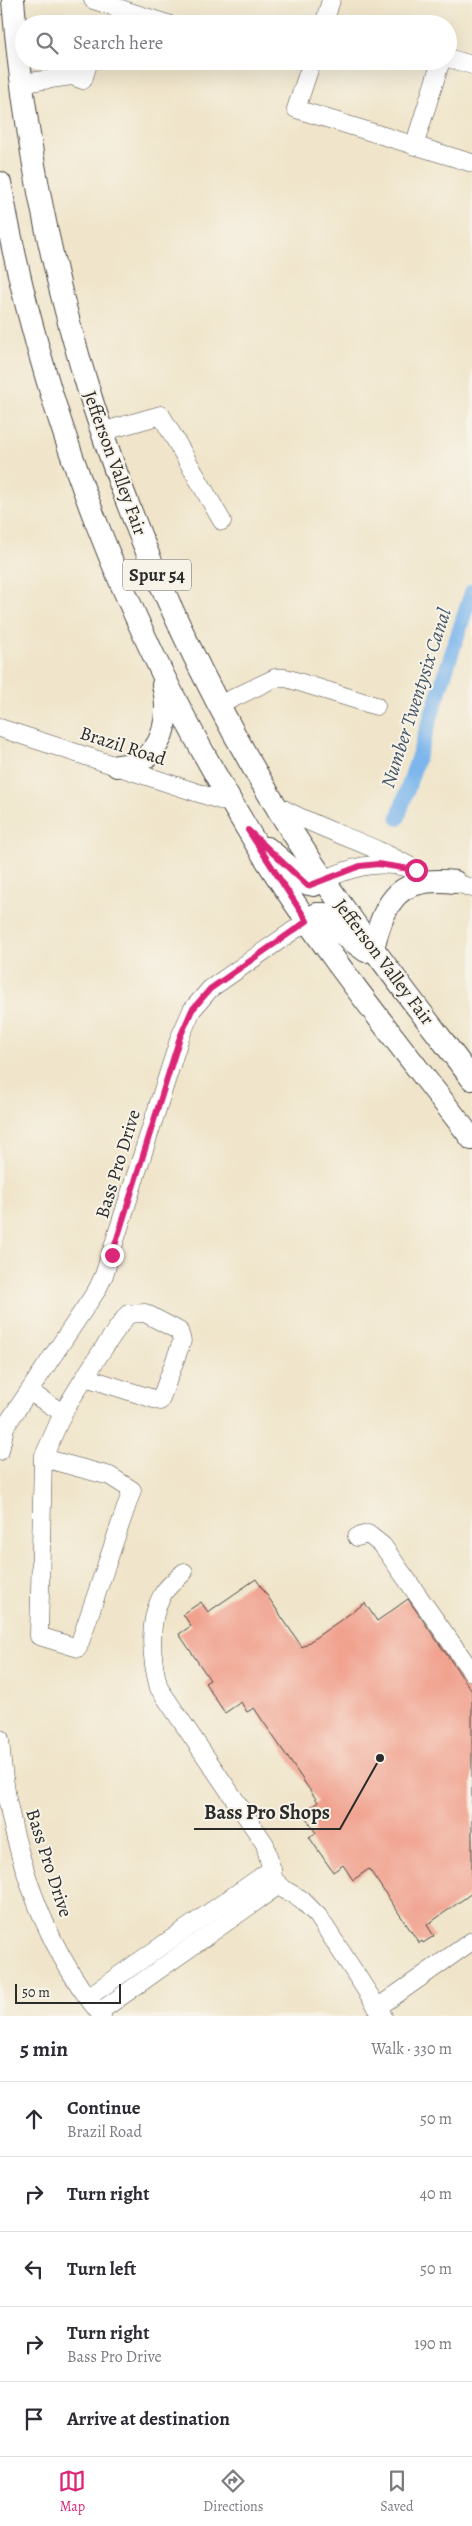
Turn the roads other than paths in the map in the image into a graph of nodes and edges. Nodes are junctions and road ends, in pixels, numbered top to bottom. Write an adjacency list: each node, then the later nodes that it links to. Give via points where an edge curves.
1 (13, 0): 4 (main road, Jefferson Valley Fair / Spur 54)
2 (93, 0): 5 (street)
3 (331, 0): 6 (street)
4 (16, 15)
5 (140, 15)
6 (327, 15)
7 (457, 61): 8 (street)
8 (472, 65)
9 (21, 70): 13 (main road, Jefferson Valley Fair / Spur 54)
10 (86, 70): 13 (street, via 83,80 72,76)
11 (309, 70): 14 (street, via 296,109)
12 (438, 70): 14 (street)
13 (22, 83): 17 (main road, Jefferson Valley Fair / Spur 54, via 51,252 70,330)
14 (414, 146): 15 (street)
15 (471, 161)
16 (0, 183): 19 (main road, Spur 54, via 23,292 61,422 117,575)
17 (101, 432): 18 (street, via 161,414); 20 (main road, Jefferson Valley Fair / Spur 54, via 171,609)
18 (222, 521)
19 (157, 662): 23 (main road, via 166,694 165,726 149,754 137,762); 24 (main road, Spur 54)
20 (219, 705): 21 (street, via 275,678 286,678); 25 (main road, Jefferson Valley Fair / Spur 54)
21 (376, 706)
22 (0, 728): 23 (street, Brazil Road)
23 (117, 766): 24 (street, Brazil Road)
24 (232, 804): 26 (main road, Spur 54)
25 (276, 805): 27 (street, via 312,824 370,845); 28 (main road, Jefferson Valley Fair / Spur 54)
26 (248, 830): 28 (main road, via 304,883 314,885); 30 (main road, Spur 54)
27 (416, 870): 28 (street, via 398,865 369,865); 29 (street)
28 (323, 880): 31 (main road, Jefferson Valley Fair / Spur 54)
29 (464, 885): 31 (main road, via 423,881 401,891 384,912)
30 (307, 921): 32 (main road, via 317,914 324,914 340,932); 34 (main road, Spur 54); 36 (street, Bass Pro Drive, via 210,989 192,1010 180,1037 104,1275)
31 (372, 948): 32 (main road, Jefferson Valley Fair / Spur 54)
32 (388, 969): 33 (main road, Jefferson Valley Fair / Spur 54)
33 (472, 1079)
34 (472, 1139)
35 (84, 1377): 35 (street, via 128,1314 145,1313 179,1331 182,1341 160,1401); 37 (street)
36 (30, 1392): 37 (street); 38 (street, Bass Pro Drive, via 5,1427)
37 (63, 1413): 39 (street)
38 (0, 1451)
39 (43, 1458): 39 (street, via 39,1636 78,1648 132,1490 110,1476)
40 (357, 1537): 42 (street, via 368,1534 384,1546)
41 (184, 1572): 44 (street, via 164,1591 156,1608 153,1645 159,1688 265,1844)
42 (472, 1672)
43 (0, 1739): 47 (street, Bass Pro Drive, via 2,1774 12,1827 29,1884 52,1939)
44 (272, 1869): 45 (street, via 274,1880); 47 (street)
45 (279, 1885): 47 (street); 48 (street, via 318,1916)
46 (472, 1941): 48 (street)
47 (96, 2008)
48 (380, 2012)

